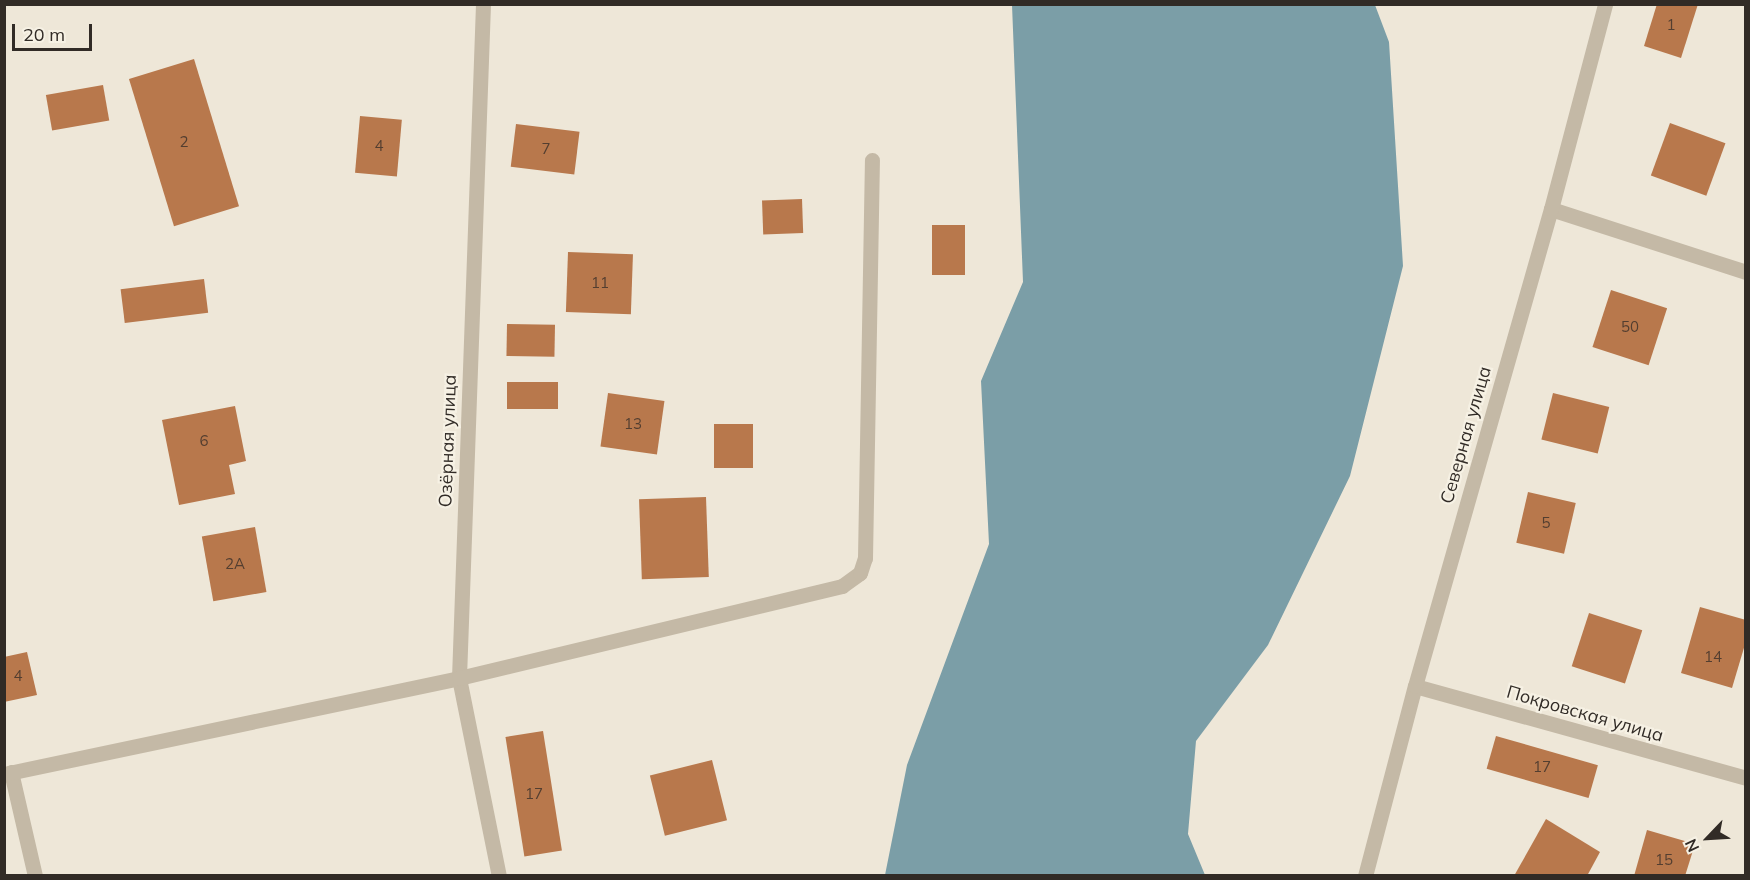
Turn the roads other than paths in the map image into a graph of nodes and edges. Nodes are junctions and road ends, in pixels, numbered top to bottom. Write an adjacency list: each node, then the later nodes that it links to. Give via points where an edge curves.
1 (483, 4): 6 (street, Озёрная улица)
2 (1605, 4): 4 (street, Северная улица)
3 (872, 160): 6 (street, via 865,558 860,573 842,586)
4 (1551, 208): 5 (street); 7 (street, Северная улица)
5 (1746, 272)
6 (459, 678): 8 (street); 11 (street, Озёрная улица)
7 (1414, 686): 9 (street, Покровская улица); 12 (street, Северная улица)
8 (8, 773): 10 (street)
9 (1746, 778)
10 (35, 876)
11 (499, 876)
12 (1365, 876)

